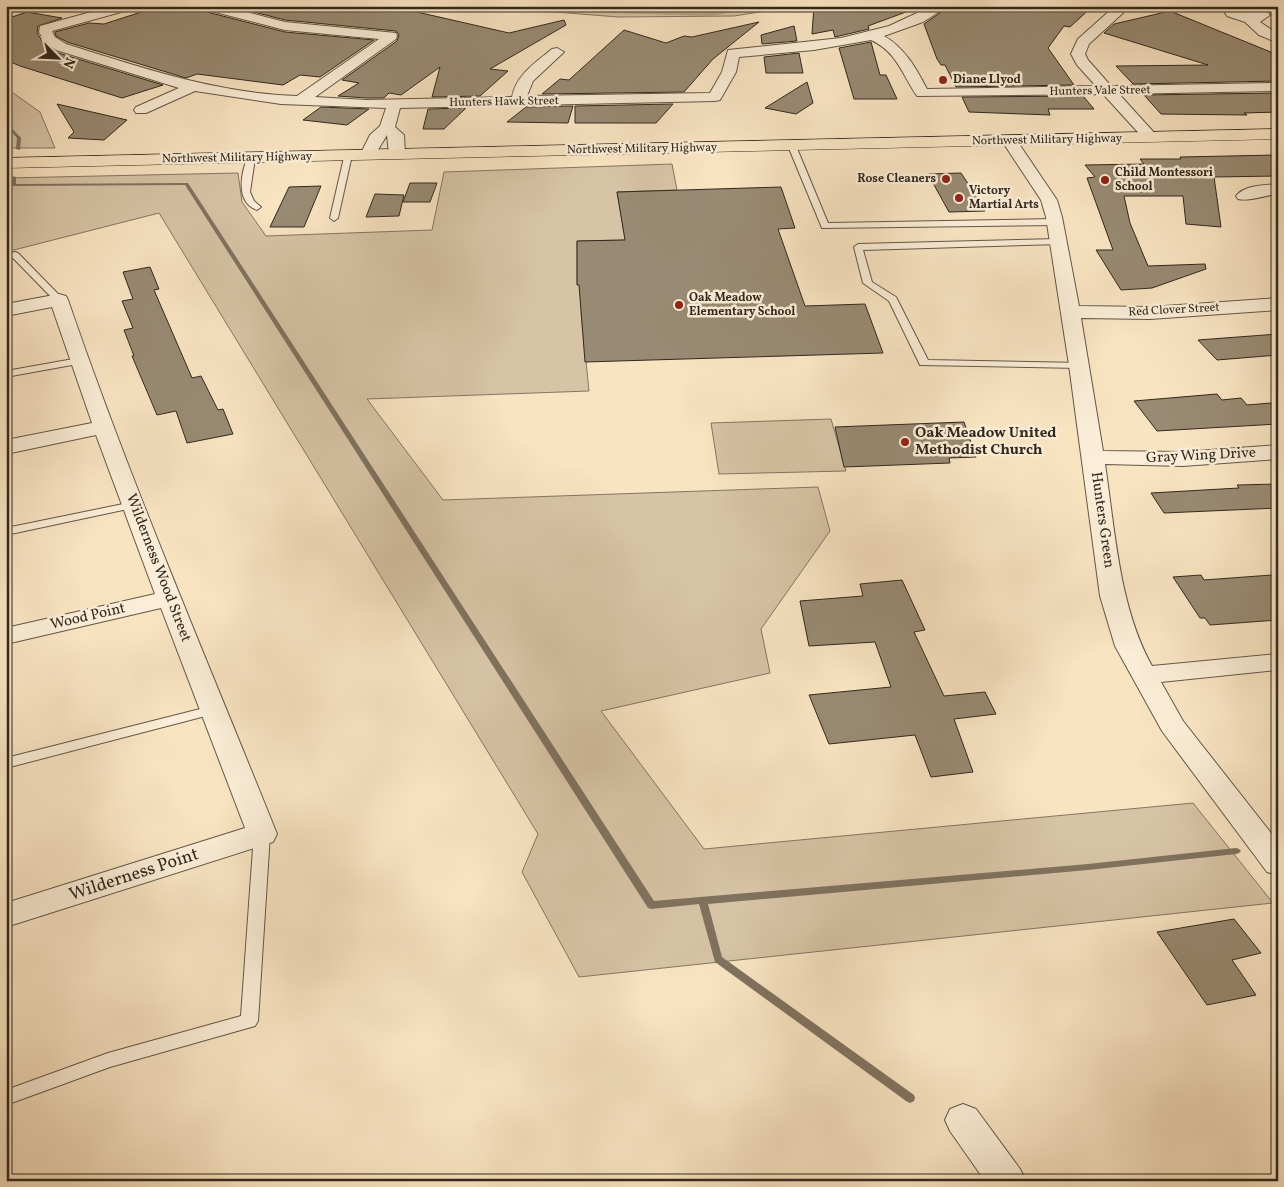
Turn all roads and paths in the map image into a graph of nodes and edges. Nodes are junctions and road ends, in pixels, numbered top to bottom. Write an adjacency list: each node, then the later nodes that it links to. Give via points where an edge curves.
1 (128, 6): 9 (street, Hunters Hawk Street, via 45,29 46,34 60,47)
2 (207, 6): 12 (street, via 285,26 391,36)
3 (942, 6): 6 (street, Hunters Hawk Street, via 915,21)
4 (1121, 6): 11 (street, via 1083,42 1079,50 1082,62)
5 (1251, 12): 7 (street, via 1264,32)
6 (872, 35): 11 (street, Hunters Vale Street, via 900,54 922,93); 13 (street, Hunters Hawk Street, via 807,46 733,53 729,72 715,97)
7 (1278, 39)
8 (558, 52): 13 (street, via 527,78 519,93)
9 (193, 87): 12 (street, Hunters Hawk Street); 15 (street)
10 (1278, 87): 11 (street, Hunters Vale Street)
11 (1107, 91): 18 (street)
12 (300, 101): 14 (street, Hunters Hawk Street)
13 (519, 102): 14 (street, Hunters Hawk Street)
14 (394, 104): 16 (street)
15 (141, 110)
16 (386, 128): 21 (street, via 396,135); 22 (street, via 378,135)
17 (1278, 134): 18 (main road, Northwest Military Highway)
18 (1150, 137): 19 (main road, Northwest Military Highway)
19 (1010, 141): 20 (main road, Northwest Military Highway); 30 (street, Hunters Green, via 1049,200)
20 (792, 146): 21 (main road, Northwest Military Highway); 30 (lane, via 825,226)
21 (398, 154): 22 (main road, Northwest Military Highway)
22 (368, 155): 23 (main road, Northwest Military Highway)
23 (348, 156): 24 (main road, Northwest Military Highway); 29 (lane)
24 (251, 158): 25 (main road, Northwest Military Highway); 28 (lane, via 244,188 247,198)
25 (6, 164)
26 (1278, 189): 27 (street)
27 (1244, 196)
28 (257, 207)
29 (334, 218)
30 (1056, 232): 35 (street, Hunters Green); 37 (lane, via 858,247 868,283 892,299 924,363)
31 (6, 256): 32 (lane, via 15,255)
32 (59, 300): 34 (street); 36 (street, Wilderness Wood Street)
33 (1278, 304): 35 (street, Red Clover Street, via 1150,313)
34 (6, 310)
35 (1071, 312): 37 (street, Hunters Green)
36 (79, 361): 38 (lane); 39 (street, Wilderness Wood Street)
37 (1079, 364): 42 (street, Hunters Green)
38 (6, 374)
39 (104, 428): 40 (street); 43 (street, Wilderness Wood Street)
40 (6, 447)
41 (1278, 452): 42 (street, Gray Wing Drive, via 1183,460)
42 (1094, 456): 48 (street, Hunters Green, via 1113,596 1128,646)
43 (133, 506): 44 (lane); 45 (street, Wilderness Wood Street)
44 (6, 532)
45 (170, 598): 46 (street, Wood Point); 49 (street, Wilderness Wood Street)
46 (6, 636)
47 (1278, 662): 48 (street)
48 (1143, 675): 52 (street, Hunters Green, via 1172,725)
49 (212, 710): 50 (lane); 51 (street, Wilderness Wood Street)
50 (6, 763)
51 (262, 834): 53 (street, Wilderness Point); 54 (lane, via 249,1021 108,1060)
52 (1278, 864)
53 (6, 915)
54 (6, 1098)
55 (963, 1120): 56 (street)
56 (1007, 1181)

